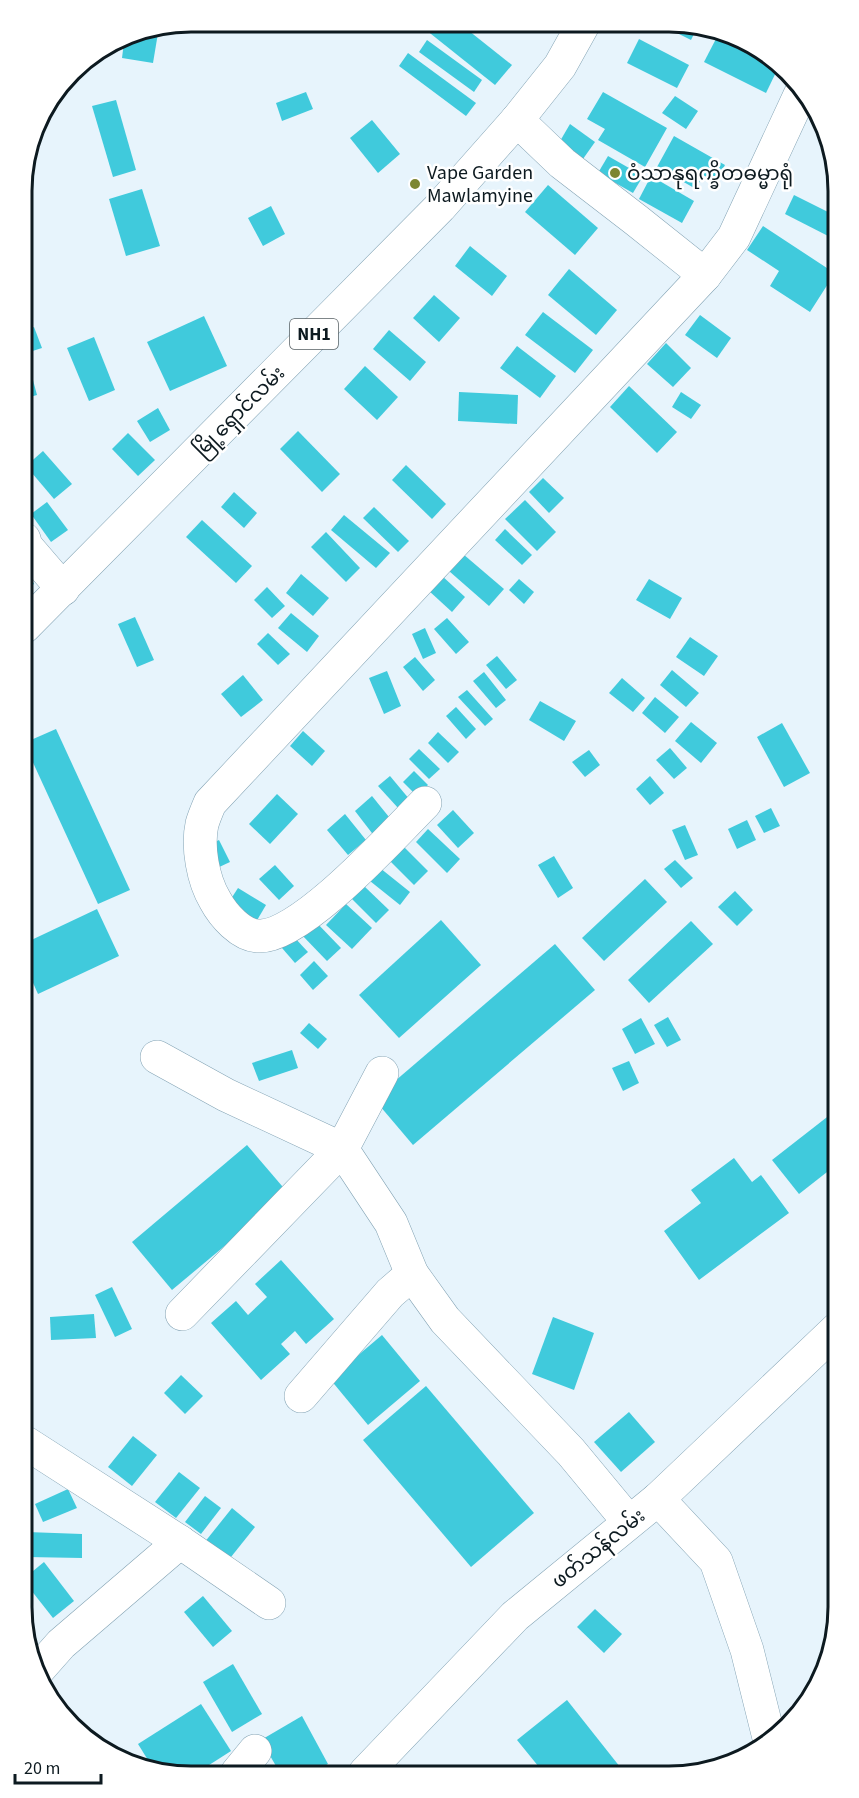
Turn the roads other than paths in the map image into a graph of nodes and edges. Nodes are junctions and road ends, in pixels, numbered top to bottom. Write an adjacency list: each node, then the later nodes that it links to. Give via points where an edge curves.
1 (579, 32): 3 (main road, မြို့ရှောင်လမ်း / NH1, via 560,66)
2 (798, 99): 4 (main road, via 734,237)
3 (517, 120): 4 (main road, via 562,163); 6 (main road, မြို့ရှောင်လမ်း / NH1, via 440,207)
4 (705, 276): 8 (main road, via 210,803 200,841 204,871 214,899 246,933 260,936 276,932 331,897)
5 (32, 553): 6 (main road)
6 (63, 589): 7 (main road, မြို့ရှောင်လမ်း / NH1)
7 (32, 619)
8 (425, 803)
9 (157, 1057): 11 (main road, via 226,1095)
10 (382, 1073): 11 (main road)
11 (342, 1149): 12 (main road, via 391,1223); 13 (main road)
12 (412, 1274): 15 (main road, via 390,1293); 18 (main road, via 445,1320 571,1452)
13 (182, 1314)
14 (827, 1338): 17 (main road, ဖတ်သန်လမ်း)
15 (301, 1396)
16 (32, 1447): 19 (main road)
17 (658, 1499): 18 (main road, ဖတ်သန်လမ်း); 22 (main road, via 716,1561 747,1650)
18 (629, 1522): 23 (main road, ဖတ်သန်လမ်း, via 515,1616)
19 (180, 1542): 20 (main road); 21 (main road, via 61,1644)
20 (269, 1603)
21 (43, 1665)
22 (767, 1732)
23 (372, 1766)

